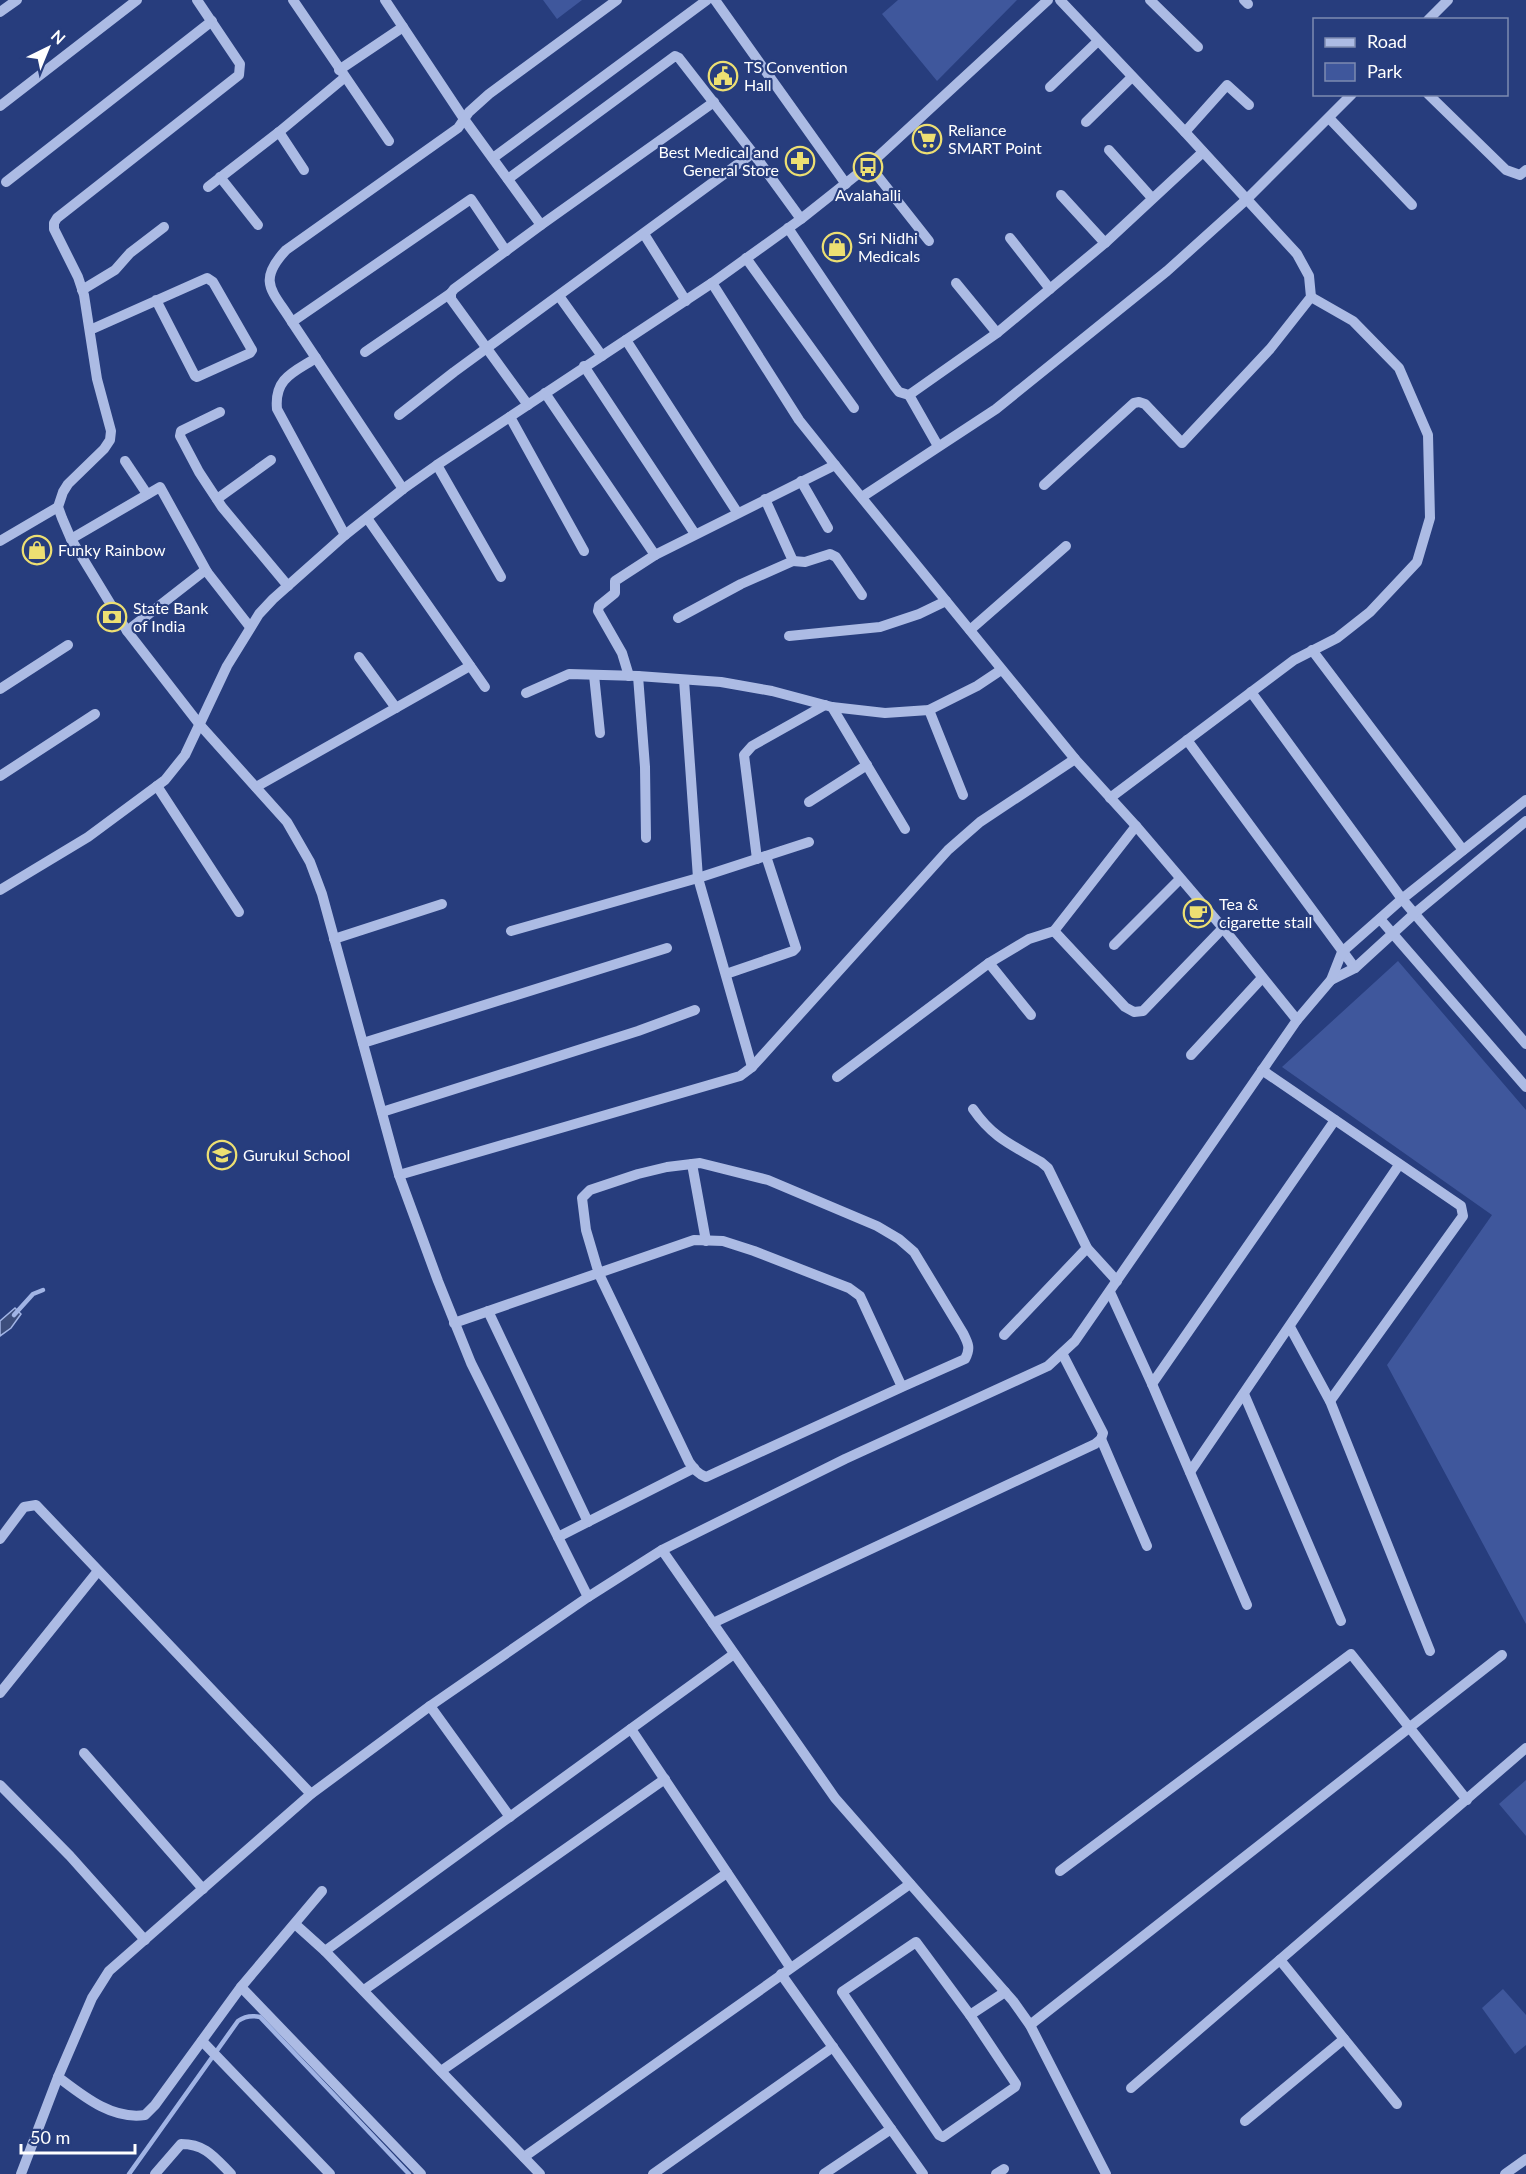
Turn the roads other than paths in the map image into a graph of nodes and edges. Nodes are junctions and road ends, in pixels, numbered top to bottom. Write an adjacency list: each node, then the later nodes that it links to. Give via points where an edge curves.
1 (17, 0): 13 (street)
2 (137, 0): 26 (street)
3 (197, 0): 15 (street)
4 (293, 0): 19 (street)
5 (385, 0): 16 (street)
6 (617, 0): 28 (street, via 489,94)
7 (707, 0): 36 (street)
8 (715, 0): 43 (street)
9 (1048, 0): 37 (street)
10 (1060, 0): 17 (street)
11 (1150, 0): 18 (street)
12 (1448, 0): 14 (street)
13 (0, 12)
14 (1430, 18)
15 (212, 21): 42 (street); 63 (street, via 240,64 239,75 54,223)
16 (403, 27): 19 (street); 28 (street)
17 (1098, 40): 20 (street); 21 (street)
18 (1198, 47)
19 (342, 74): 30 (street); 32 (street)
20 (1132, 77): 29 (street); 31 (street)
21 (1050, 87)
22 (1350, 96): 27 (street)
23 (1430, 96): 39 (street, via 1506,170 1520,176)
24 (714, 102): 35 (street); 41 (street, via 675,56); 51 (street)
25 (1249, 105): 31 (street, via 1227,85)
26 (0, 106)
27 (1329, 118): 47 (street); 48 (street)
28 (464, 119): 36 (street); 69 (street, via 458,128 277,259 268,276 269,284)
29 (1086, 122)
30 (279, 132): 38 (street); 40 (street)
31 (1185, 132): 34 (street)
32 (389, 141)
33 (1109, 150): 46 (street)
34 (1203, 152): 46 (street); 47 (street)
35 (753, 153): 49 (street); 54 (street)
36 (493, 158): 41 (street)
37 (869, 165): 43 (street); 56 (street)
38 (304, 170)
39 (1526, 171)
40 (220, 177): 44 (street); 50 (street)
41 (508, 179): 51 (street)
42 (6, 182)
43 (846, 184): 49 (street)
44 (208, 187)
45 (1061, 195): 57 (street)
46 (1152, 198): 57 (street)
47 (1247, 199): 66 (street, via 1297,254 1309,276); 85 (street, via 1167,271 996,409)
48 (1412, 205)
49 (801, 219): 53 (street)
50 (258, 225)
51 (541, 225): 58 (street)
52 (164, 227): 63 (street, via 115,270)
53 (788, 228): 59 (street); 79 (street, via 895,387)
54 (644, 234): 65 (street); 68 (street)
55 (1010, 238): 62 (street)
56 (929, 241)
57 (1105, 243): 62 (street)
58 (506, 251): 64 (street); 69 (street, via 471,199)
59 (746, 258): 60 (street); 81 (street)
60 (712, 283): 68 (street); 89 (street, via 799,420)
61 (957, 283): 71 (street)
62 (1050, 289): 71 (street)
63 (82, 290): 70 (street)
64 (451, 293): 73 (street, via 451,299); 74 (street)
65 (559, 296): 73 (street); 75 (street)
66 (1311, 297): 91 (street, via 1270,349 1182,443 1139,402); 120 (street, via 1353,321 1399,368 1428,435 1430,518 1417,562 1370,612 1337,638)
67 (156, 300): 67 (street, via 195,376 252,350 211,279); 70 (street)
68 (686, 301): 72 (street)
69 (292, 322): 76 (street)
70 (90, 330): 97 (street, via 110,440 68,484)
71 (997, 333): 79 (street)
72 (626, 340): 75 (street); 98 (street)
73 (488, 348): 80 (street); 83 (street)
74 (365, 352)
75 (602, 356): 77 (street)
76 (316, 358): 92 (street); 102 (street, via 287,376 279,386 277,409)
77 (584, 366): 78 (street); 101 (street)
78 (545, 393): 80 (street); 107 (street)
79 (909, 395): 85 (street)
80 (528, 405): 84 (street)
81 (854, 408)
82 (220, 412): 95 (street, via 180,433)
83 (399, 416)
84 (510, 417): 88 (street); 106 (street)
85 (938, 446): 94 (street)
86 (125, 460): 93 (street)
87 (271, 460): 95 (street)
88 (437, 465): 92 (street); 110 (street)
89 (835, 465): 90 (street); 94 (street)
90 (801, 481): 96 (street); 100 (street)
91 (1044, 485)
92 (403, 489): 99 (street)
93 (147, 494): 103 (street); 109 (street, via 160,487)
94 (862, 497): 113 (street)
95 (217, 499): 111 (street)
96 (765, 499): 98 (street); 108 (street)
97 (58, 507): 103 (street); 104 (street)
98 (737, 513): 101 (street)
99 (367, 518): 102 (street); 122 (street)
100 (828, 528)
101 (695, 534): 107 (street)
102 (345, 535): 111 (street)
103 (71, 539): 117 (street)
104 (0, 542)
105 (1066, 546): 116 (street)
106 (584, 551)
107 (655, 555): 125 (street, via 615,581 615,593 598,611)
108 (793, 561): 112 (street, via 805,562 830,554 836,557); 114 (street)
109 (207, 572): 115 (street); 117 (street)
110 (501, 577)
111 (288, 586): 115 (street)
112 (862, 596)
113 (946, 601): 116 (street); 118 (street, via 880,627)
114 (678, 618)
115 (250, 627): 135 (street)
116 (970, 630): 123 (street)
117 (127, 631): 135 (street)
118 (789, 636)
119 (68, 645): 128 (street)
120 (1312, 650): 129 (street); 152 (street)
121 (359, 657): 132 (street)
122 (470, 666): 127 (street); 132 (street)
123 (1001, 670): 133 (street); 138 (street)
124 (594, 675): 125 (street); 130 (street, via 569,674); 136 (street)
125 (634, 676): 126 (street); 150 (street, via 645,767)
126 (684, 680): 131 (street, via 772,691); 154 (street)
127 (485, 687)
128 (0, 689)
129 (1251, 692): 137 (street); 157 (street)
130 (526, 693)
131 (829, 706): 133 (street, via 885,713); 139 (street); 153 (street, via 752,746 744,755)
132 (396, 708): 142 (street)
133 (929, 710): 143 (street)
134 (95, 714): 140 (street)
135 (200, 725): 141 (street, via 185,755); 142 (street)
136 (600, 733)
137 (1187, 740): 144 (street); 169 (street)
138 (1075, 759): 144 (street); 181 (street, via 980,822 948,850)
139 (867, 765): 146 (street); 149 (street)
140 (0, 776)
141 (157, 786): 156 (street, via 88,837); 159 (street)
142 (256, 787): 166 (street, via 287,822 310,862)
143 (963, 795)
144 (1110, 798): 148 (street)
145 (1526, 800): 152 (street)
146 (809, 802)
147 (1526, 821): 160 (street)
148 (1136, 826): 155 (street); 163 (street)
149 (905, 829)
150 (646, 838)
151 (809, 842): 153 (street)
152 (1463, 850): 157 (street)
153 (761, 857): 154 (street); 172 (street, via 796,948)
154 (698, 878): 164 (street); 172 (street)
155 (1180, 879): 162 (street); 167 (street)
156 (0, 890)
157 (1402, 899): 160 (street); 161 (street)
158 (442, 904): 166 (street)
159 (239, 912)
160 (1414, 914): 165 (street); 179 (street)
161 (1380, 919): 165 (street); 169 (street)
162 (1223, 928): 163 (street, via 1143,1011 1134,1012); 173 (street)
163 (1054, 931): 170 (street, via 1029,939)
164 (511, 932)
165 (1392, 933): 171 (street); 184 (street)
166 (334, 939): 178 (street)
167 (1114, 945)
168 (667, 948): 178 (street)
169 (1342, 952): 171 (street); 174 (street)
170 (989, 963): 176 (street); 183 (street)
171 (1355, 968): 174 (street)
172 (726, 974): 181 (street)
173 (1262, 978): 177 (street); 180 (street)
174 (1331, 980): 177 (street)
175 (695, 1010): 186 (street)
176 (1031, 1015)
177 (1297, 1020): 182 (street)
178 (363, 1043): 186 (street)
179 (1526, 1044)
180 (1191, 1055)
181 (753, 1067): 190 (street, via 727,1081)
182 (1262, 1070): 187 (street); 194 (street)
183 (837, 1077)
184 (1526, 1087)
185 (972, 1109): 192 (street, via 994,1134 1048,1168)
186 (382, 1112): 190 (street)
187 (1335, 1120): 189 (street); 201 (street)
188 (692, 1164): 191 (street); 193 (street, via 638,1174 585,1194 582,1209); 202 (street, via 768,1180 877,1226 914,1252 963,1333 969,1353 965,1359)
189 (1399, 1165): 198 (street); 204 (street, via 1461,1206 1463,1216)
190 (399, 1175): 197 (street)
191 (706, 1241): 193 (street, via 694,1240); 202 (street, via 723,1241 754,1251 849,1288 860,1296)
192 (1088, 1248): 194 (street); 199 (street)
193 (599, 1274): 196 (street); 206 (street)
194 (1117, 1281): 195 (street)
195 (1110, 1292): 200 (street); 201 (street)
196 (488, 1311): 197 (street); 208 (street)
197 (454, 1323): 209 (street)
198 (1290, 1327): 203 (street); 204 (street)
199 (1004, 1335)
200 (1063, 1354): 205 (street, via 1103,1433); 212 (street, via 1048,1366 845,1459)
201 (1152, 1384): 207 (street)
202 (902, 1388): 206 (street, via 706,1477)
203 (1244, 1394): 207 (street); 216 (street)
204 (1330, 1401): 218 (street)
205 (1101, 1439): 211 (street); 217 (street)
206 (694, 1468): 208 (street)
207 (1190, 1472): 215 (street)
208 (588, 1522): 209 (street)
209 (558, 1537): 214 (street)
210 (0, 1539): 213 (street, via 24,1508 36,1505)
211 (1147, 1546)
212 (662, 1550): 214 (street); 217 (street)
213 (98, 1570): 221 (street); 229 (street)
214 (588, 1597): 222 (street)
215 (1247, 1605)
216 (1341, 1621)
217 (713, 1623): 219 (street)
218 (1430, 1651)
219 (734, 1654): 224 (street); 234 (street, via 835,1798)
220 (1502, 1655): 223 (street)
221 (0, 1693)
222 (430, 1706): 229 (street); 231 (street)
223 (1409, 1727): 230 (street); 232 (street, via 1351,1654); 246 (street)
224 (631, 1729): 227 (street); 231 (street)
225 (1526, 1748): 230 (street)
226 (84, 1753): 235 (street)
227 (665, 1779): 233 (street); 243 (street)
228 (0, 1785): 238 (street)
229 (311, 1794): 235 (street)
230 (1467, 1800): 240 (street)
231 (510, 1817): 239 (street)
232 (1060, 1871)
233 (728, 1873): 241 (street); 250 (street)
234 (909, 1884): 241 (street); 244 (street)
235 (203, 1889): 238 (street)
236 (322, 1891): 237 (street)
237 (295, 1924): 239 (street); 242 (street)
238 (145, 1940): 251 (street, via 109,1971 100,1984)
239 (325, 1951): 243 (street)
240 (1280, 1960): 247 (street); 252 (street)
241 (786, 1971): 249 (street); 256 (street)
242 (241, 1987): 248 (street); 262 (street)
243 (364, 1990): 250 (street)
244 (1005, 1992): 245 (street); 246 (street)
245 (970, 2015): 245 (street, via 1016,2086 943,2137 842,1992 916,1942)
246 (1030, 2025): 267 (street)
247 (1344, 2039): 253 (street); 254 (street)
248 (202, 2041): 251 (street, via 145,2115 120,2115 80,2094); 261 (street)
249 (833, 2047): 255 (street); 264 (street)
250 (441, 2071): 256 (street)
251 (58, 2076): 258 (street)
252 (1131, 2088)
253 (1397, 2104)
254 (1245, 2121)
255 (891, 2129): 265 (street); 266 (street)
256 (524, 2157): 263 (street)
257 (1526, 2159): 268 (street)
258 (21, 2174)
259 (155, 2174): 260 (street, via 181,2144 195,2144 213,2155)
260 (231, 2174)
261 (330, 2174)
262 (421, 2174)
263 (540, 2174)
264 (653, 2174)
265 (824, 2174)
266 (923, 2174)
267 (1106, 2174)
268 (1505, 2174)

